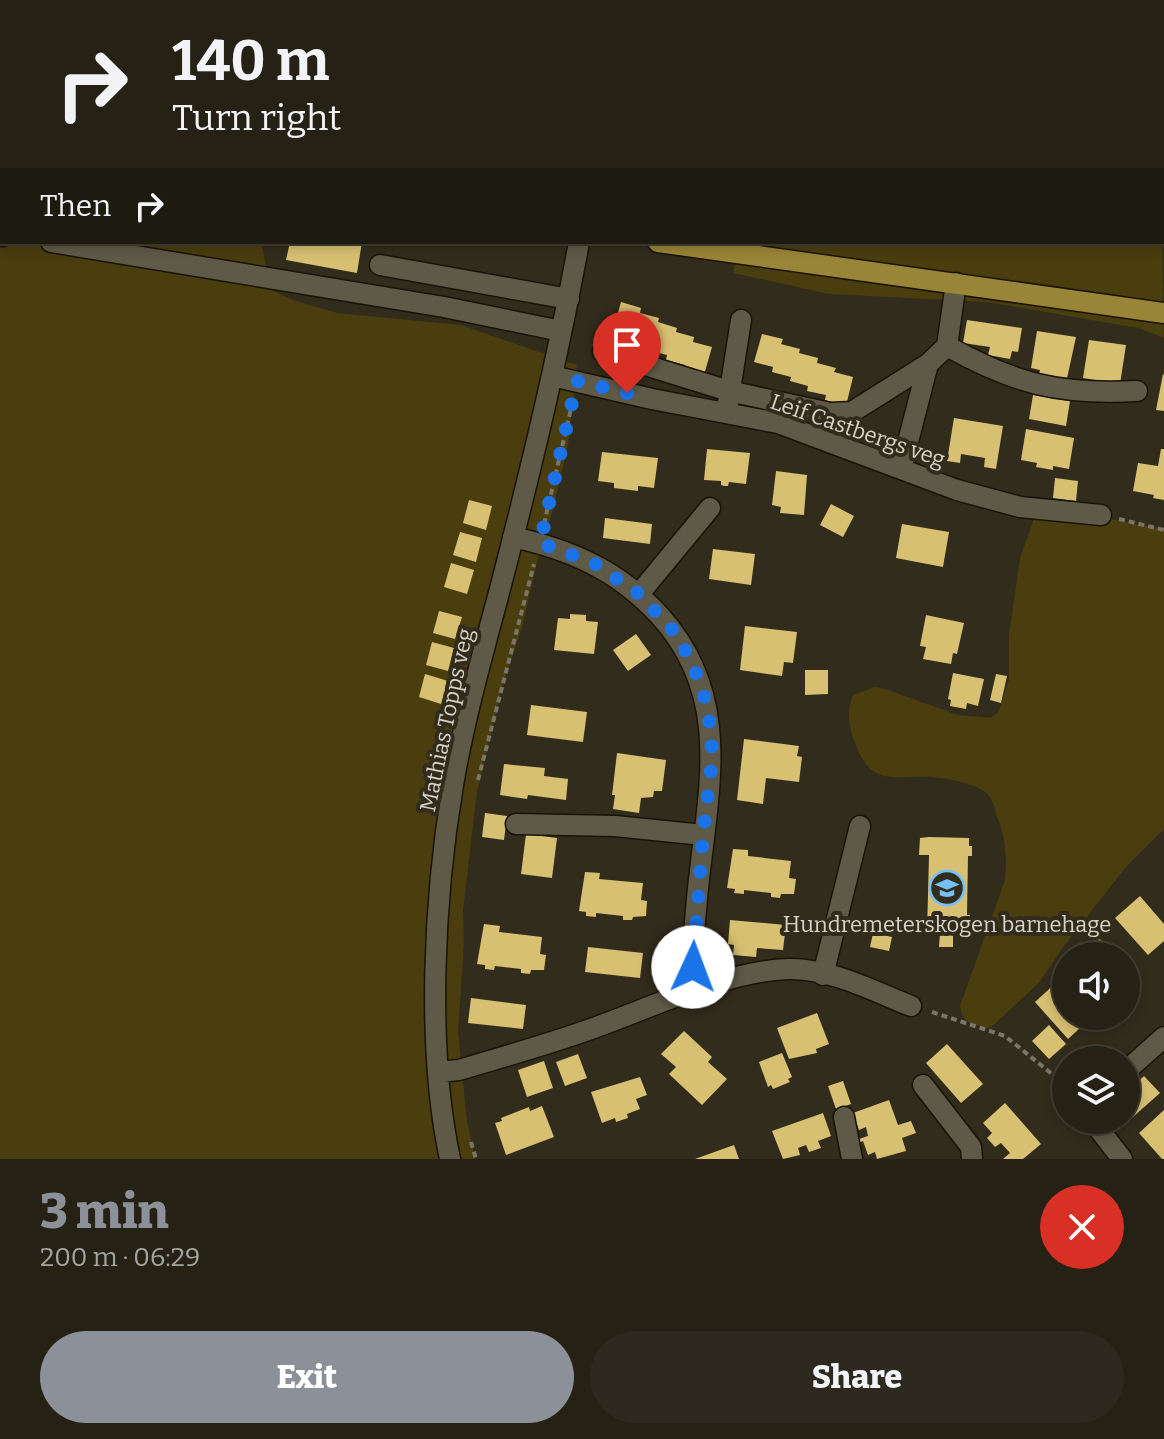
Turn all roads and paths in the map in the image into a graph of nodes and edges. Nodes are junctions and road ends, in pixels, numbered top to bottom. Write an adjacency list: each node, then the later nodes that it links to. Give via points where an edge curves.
1 (63, 244): 9 (street)
2 (579, 244): 6 (street, Mathias Topps veg)
3 (677, 244): 5 (main road)
4 (380, 265): 6 (street)
5 (956, 283): 7 (main road); 10 (street)
6 (569, 299): 9 (street, Mathias Topps veg)
7 (1164, 313)
8 (741, 320): 15 (street)
9 (561, 331): 13 (street, Mathias Topps veg)
10 (947, 346): 12 (street); 16 (street, via 1023,382 1090,393)
11 (603, 352): 15 (street)
12 (928, 364): 15 (street, via 852,412 830,413); 18 (street)
13 (552, 376): 14 (street, Leif Castbergs veg); 22 (street, Mathias Topps veg)
14 (577, 381): 17 (street, Leif Castbergs veg); 23 (path)
15 (729, 391): 17 (street)
16 (1137, 391)
17 (726, 413): 18 (street, Leif Castbergs veg, via 778,423)
18 (901, 469): 20 (street, Leif Castbergs veg, via 1020,507)
19 (710, 508): 24 (street)
20 (1101, 515): 21 (path)
21 (1164, 530)
22 (513, 537): 23 (street); 34 (street, Mathias Topps veg, via 453,785 441,883)
23 (540, 543): 24 (street, via 594,563); 25 (path)
24 (639, 594): 28 (street, via 679,637 702,686 712,735)
25 (476, 789)
26 (516, 824): 28 (street)
27 (860, 826): 29 (street)
28 (703, 835): 30 (street, via 693,967)
29 (823, 975): 30 (street, via 789,969); 31 (street)
30 (698, 989): 34 (street, via 586,1031)
31 (911, 1006): 35 (path, via 1005,1036)
32 (1164, 1037): 33 (street)
33 (1140, 1058)
34 (438, 1072): 40 (street, Mathias Topps veg)
35 (1052, 1074)
36 (923, 1085): 43 (street, via 971,1147)
37 (844, 1117): 42 (street)
38 (1103, 1134): 44 (street)
39 (470, 1137): 41 (path)
40 (450, 1159)
41 (476, 1159)
42 (852, 1159)
43 (972, 1159)
44 (1122, 1159)

